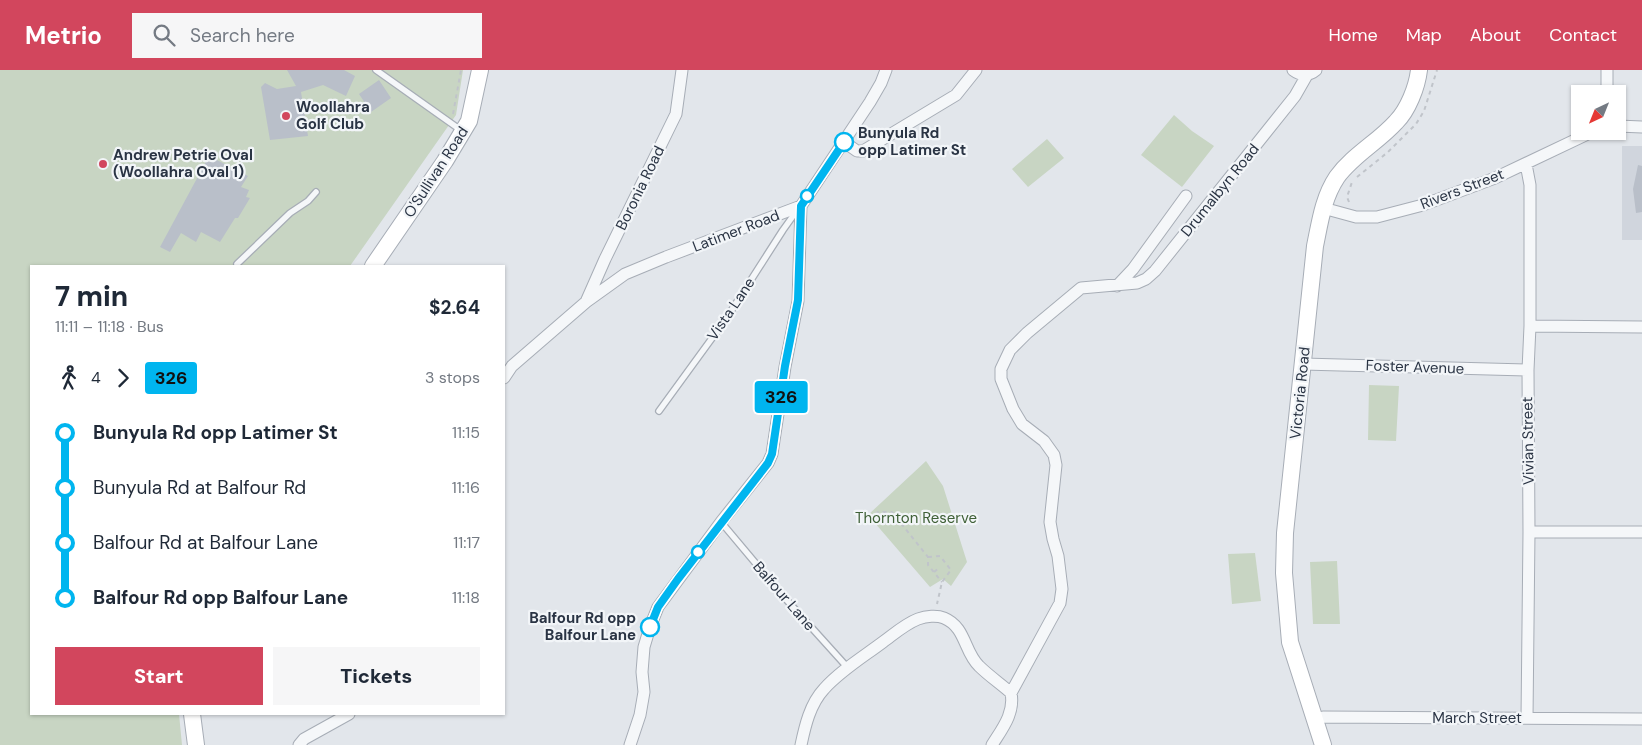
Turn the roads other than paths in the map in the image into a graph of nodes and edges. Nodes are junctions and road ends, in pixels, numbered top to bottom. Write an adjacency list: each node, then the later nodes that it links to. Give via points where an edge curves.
1 (376, 70): 13 (lane)
2 (480, 70): 13 (street, O'Sullivan Road, via 469,121)
3 (682, 70): 24 (street, Boronia Road, via 676,114)
4 (886, 70): 15 (street)
5 (976, 70): 15 (street, via 956,95 863,151 857,151)
6 (1293, 70): 9 (street)
7 (1419, 70): 20 (street, Victoria Road, via 1407,107 1397,122 1354,158 1337,177)
8 (1607, 70): 10 (street)
9 (1311, 72): 23 (street, Drumalbyn Road, via 1155,271 1137,283)
10 (1607, 85)
11 (1626, 126): 12 (street)
12 (1642, 127)
13 (463, 131): 22 (street, O'Sullivan Road, via 446,162)
14 (1575, 140): 16 (street, Rivers Street)
15 (844, 142): 19 (street)
16 (1526, 164): 20 (street, Rivers Street, via 1423,205 1377,217 1356,217); 25 (street, Vivian Street, via 1530,185)
17 (316, 192): 21 (lane)
18 (1186, 196): 23 (street, Drumalbyn Road)
19 (801, 206): 24 (street, Latimer Road, via 625,274); 30 (lane, Vista Lane, via 726,319); 31 (street, via 798,300 774,447 768,463)
20 (1323, 208): 27 (street, Victoria Road, via 1315,246)
21 (237, 264)
22 (374, 265)
23 (1117, 286): 35 (street, Drumalbyn Road, via 1081,288 1010,350 1001,369 1006,394 1022,424 1044,441 1054,455 1056,465 1050,522 1062,589 1060,603)
24 (586, 302): 29 (street, Latimer Road, via 512,366)
25 (1530, 326): 26 (street); 28 (street, Vivian Street)
26 (1642, 327)
27 (1303, 364): 28 (street, Foster Avenue); 40 (street, Victoria Road, via 1285,532 1284,572 1290,642)
28 (1528, 370): 32 (street, Vivian Street)
29 (505, 376)
30 (659, 410)
31 (721, 522): 34 (lane, Balfour Lane); 43 (street, via 658,607 644,648 644,692)
32 (1529, 532): 33 (street); 38 (street, Vivian Street)
33 (1642, 532)
34 (848, 668): 35 (street, via 918,619 935,616 944,618 959,630 979,666); 44 (street, via 823,690 813,706)
35 (1011, 693): 45 (street, Drumalbyn Road, via 1010,716)
36 (192, 715): 41 (street)
37 (347, 715): 42 (street, via 304,738)
38 (1527, 718): 39 (street, March Street); 40 (street, March Street, via 1323,717)
39 (1642, 719)
40 (1314, 721): 46 (street, Victoria Road)
41 (196, 745)
42 (299, 745)
43 (630, 745)
44 (801, 745)
45 (992, 745)
46 (1323, 745)

